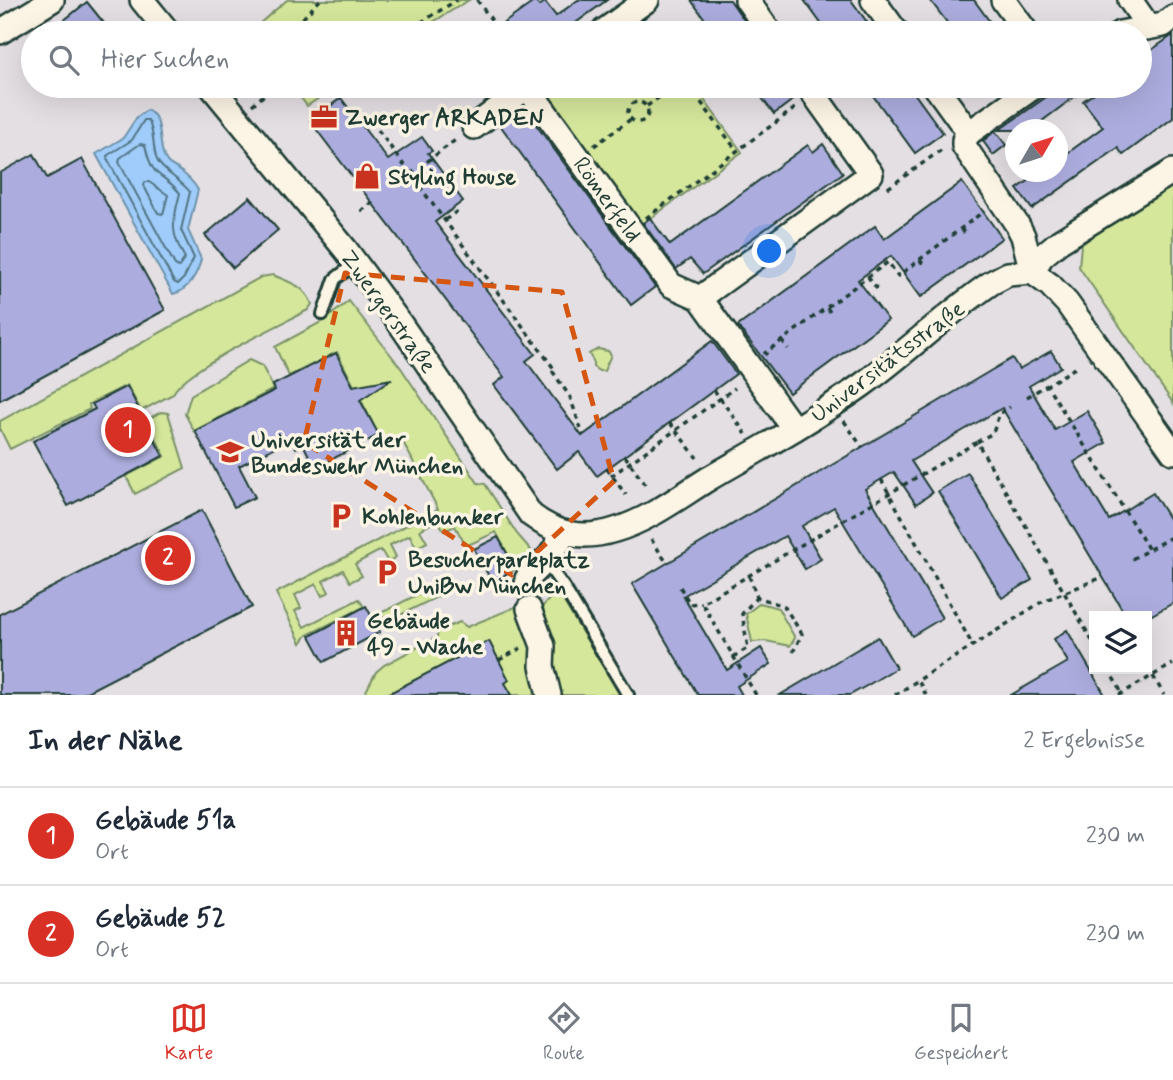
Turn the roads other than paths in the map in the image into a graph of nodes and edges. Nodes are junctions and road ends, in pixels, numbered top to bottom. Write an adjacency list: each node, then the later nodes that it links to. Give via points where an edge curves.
1 (52, 0): 16 (street)
2 (142, 0): 9 (street)
3 (647, 0): 10 (street)
4 (747, 0): 11 (street)
5 (873, 0): 12 (street)
6 (1003, 0): 13 (street)
7 (1130, 0): 14 (street)
8 (1173, 18): 15 (street)
9 (159, 21)
10 (618, 21)
11 (762, 21)
12 (888, 21)
13 (1018, 21)
14 (1145, 21)
15 (1152, 26)
16 (0, 32)
17 (221, 98): 26 (street, Zwergerstraße)
18 (512, 98): 23 (street, Römerfeld)
19 (536, 98): 28 (street, Römerfeld, via 671,285)
20 (817, 98): 28 (street, via 871,174)
21 (942, 98): 24 (street)
22 (1020, 98): 24 (street)
23 (474, 127)
24 (967, 140): 27 (street, via 1023,236)
25 (1173, 171): 27 (street, via 1059,242)
26 (356, 264): 29 (lane, via 335,279); 32 (street, Zwergerstraße, via 522,504 541,523)
27 (1032, 272): 30 (street, Universitätsstraße, via 1008,274 991,283 863,384); 31 (street, via 1067,303)
28 (700, 298): 30 (street, Römerfeld)
29 (323, 314)
30 (794, 429): 32 (street, Universitätsstraße, via 649,515 616,530)
31 (1173, 452)
32 (564, 534): 33 (street)
33 (545, 561): 34 (street); 37 (lane)
34 (527, 579)
35 (529, 609): 36 (street, via 543,646)
36 (549, 695)
37 (628, 695)

